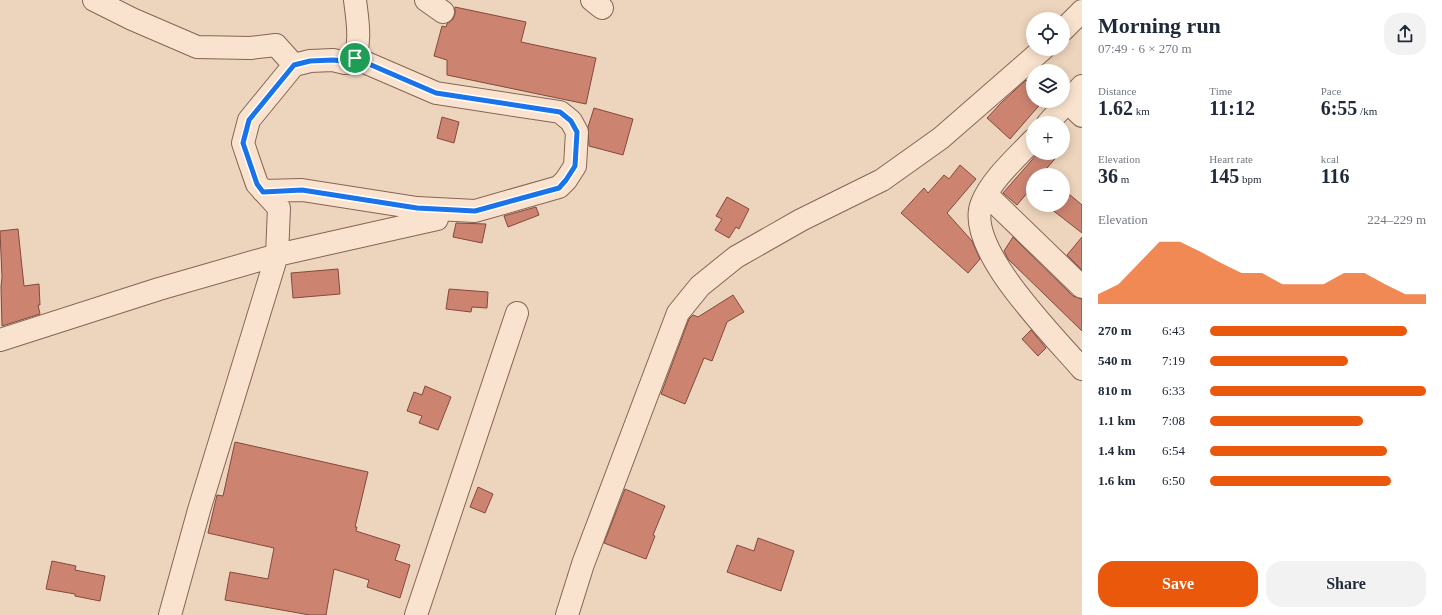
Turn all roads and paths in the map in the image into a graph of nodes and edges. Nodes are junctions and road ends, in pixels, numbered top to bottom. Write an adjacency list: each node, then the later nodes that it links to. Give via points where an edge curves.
1 (94, 0): 7 (street, via 197,47 250,48 276,45)
2 (355, 0): 6 (street, via 358,48)
3 (1082, 11): 4 (street)
4 (1070, 23)
5 (1035, 56): 22 (street, via 941,138 882,180 801,220 736,257 700,286 678,313 583,564)
6 (355, 58): 7 (street, via 352,62 310,61); 12 (street, via 436,93 560,112 571,121 577,132 575,166 559,188 475,211 417,208 302,190)
7 (294, 65): 12 (street, via 249,120 243,143 257,184)
8 (1082, 86): 9 (street)
9 (1074, 109): 10 (street)
10 (1061, 116)
11 (1026, 148): 13 (street)
12 (263, 192): 15 (street, via 279,208)
13 (987, 195): 16 (street); 19 (street, via 981,204 979,218 992,258 1007,282)
14 (437, 219): 15 (street)
15 (277, 255): 18 (street, via 159,289); 20 (street, via 199,510)
16 (1082, 287)
17 (517, 313): 21 (street)
18 (0, 340)
19 (1082, 369)
20 (170, 615)
21 (416, 615)
22 (567, 615)

